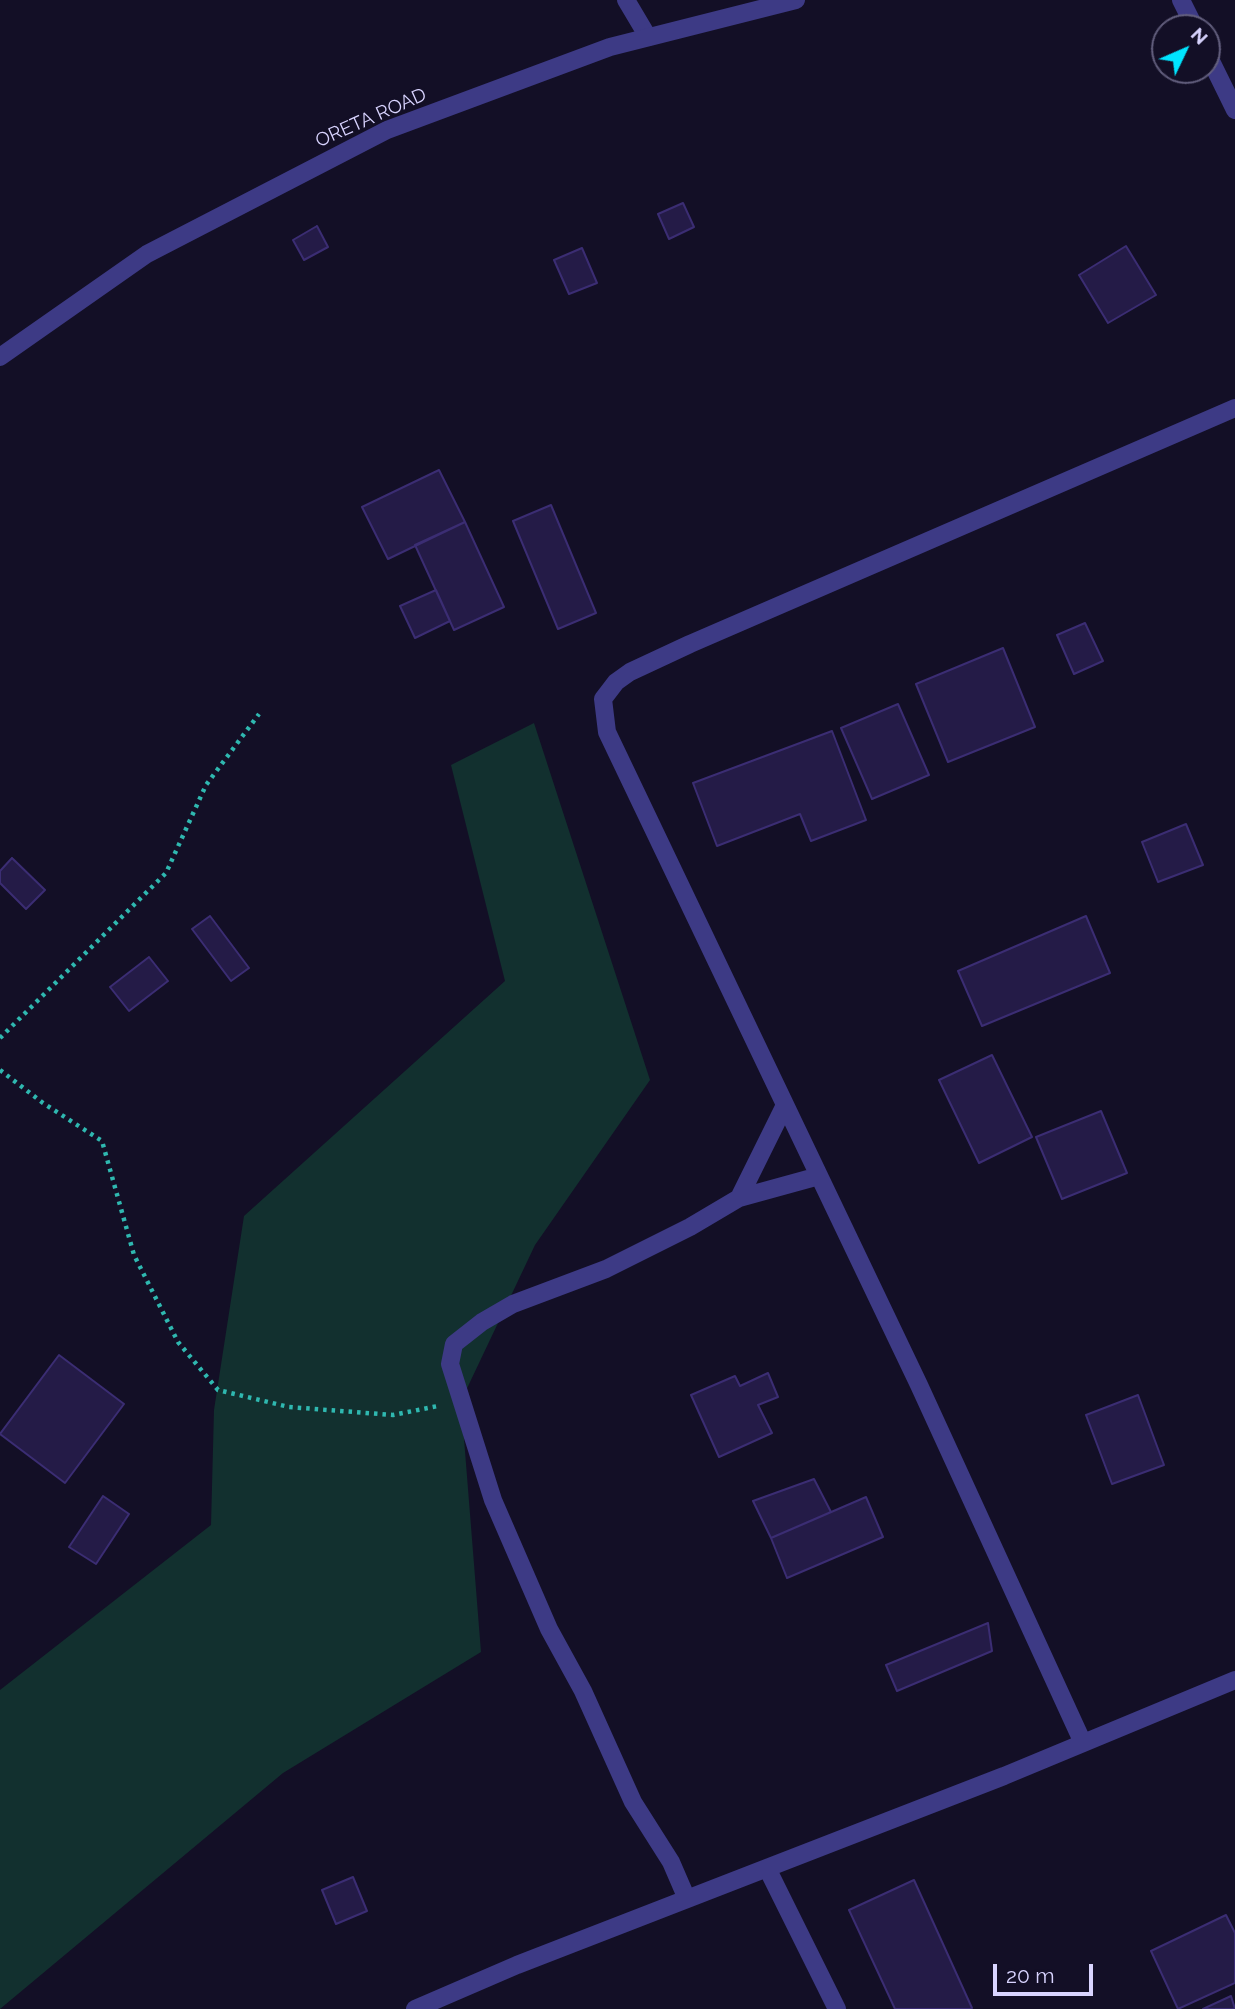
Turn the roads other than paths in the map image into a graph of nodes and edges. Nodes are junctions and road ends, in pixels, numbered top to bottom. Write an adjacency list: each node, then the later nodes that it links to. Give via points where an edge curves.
1 (626, 0): 3 (street)
2 (796, 0): 3 (street, ORETA ROAD)
3 (648, 37): 6 (street, ORETA ROAD, via 387,130 147,254)
4 (1221, 82): 5 (street)
5 (1235, 110)
6 (0, 357)
7 (1235, 408): 8 (street, via 690,644 631,672 603,699 607,732)
8 (785, 1105): 9 (street); 10 (street)
9 (819, 1176): 10 (street); 12 (street)
10 (739, 1198): 14 (street, via 606,1269 513,1304 454,1344 450,1364 493,1500 549,1629 583,1690 633,1802 671,1862)
11 (1235, 1680): 12 (street)
12 (1083, 1743): 13 (street)
13 (767, 1868): 14 (street); 16 (street)
14 (687, 1899): 15 (street)
15 (415, 2009)
16 (836, 2009)

